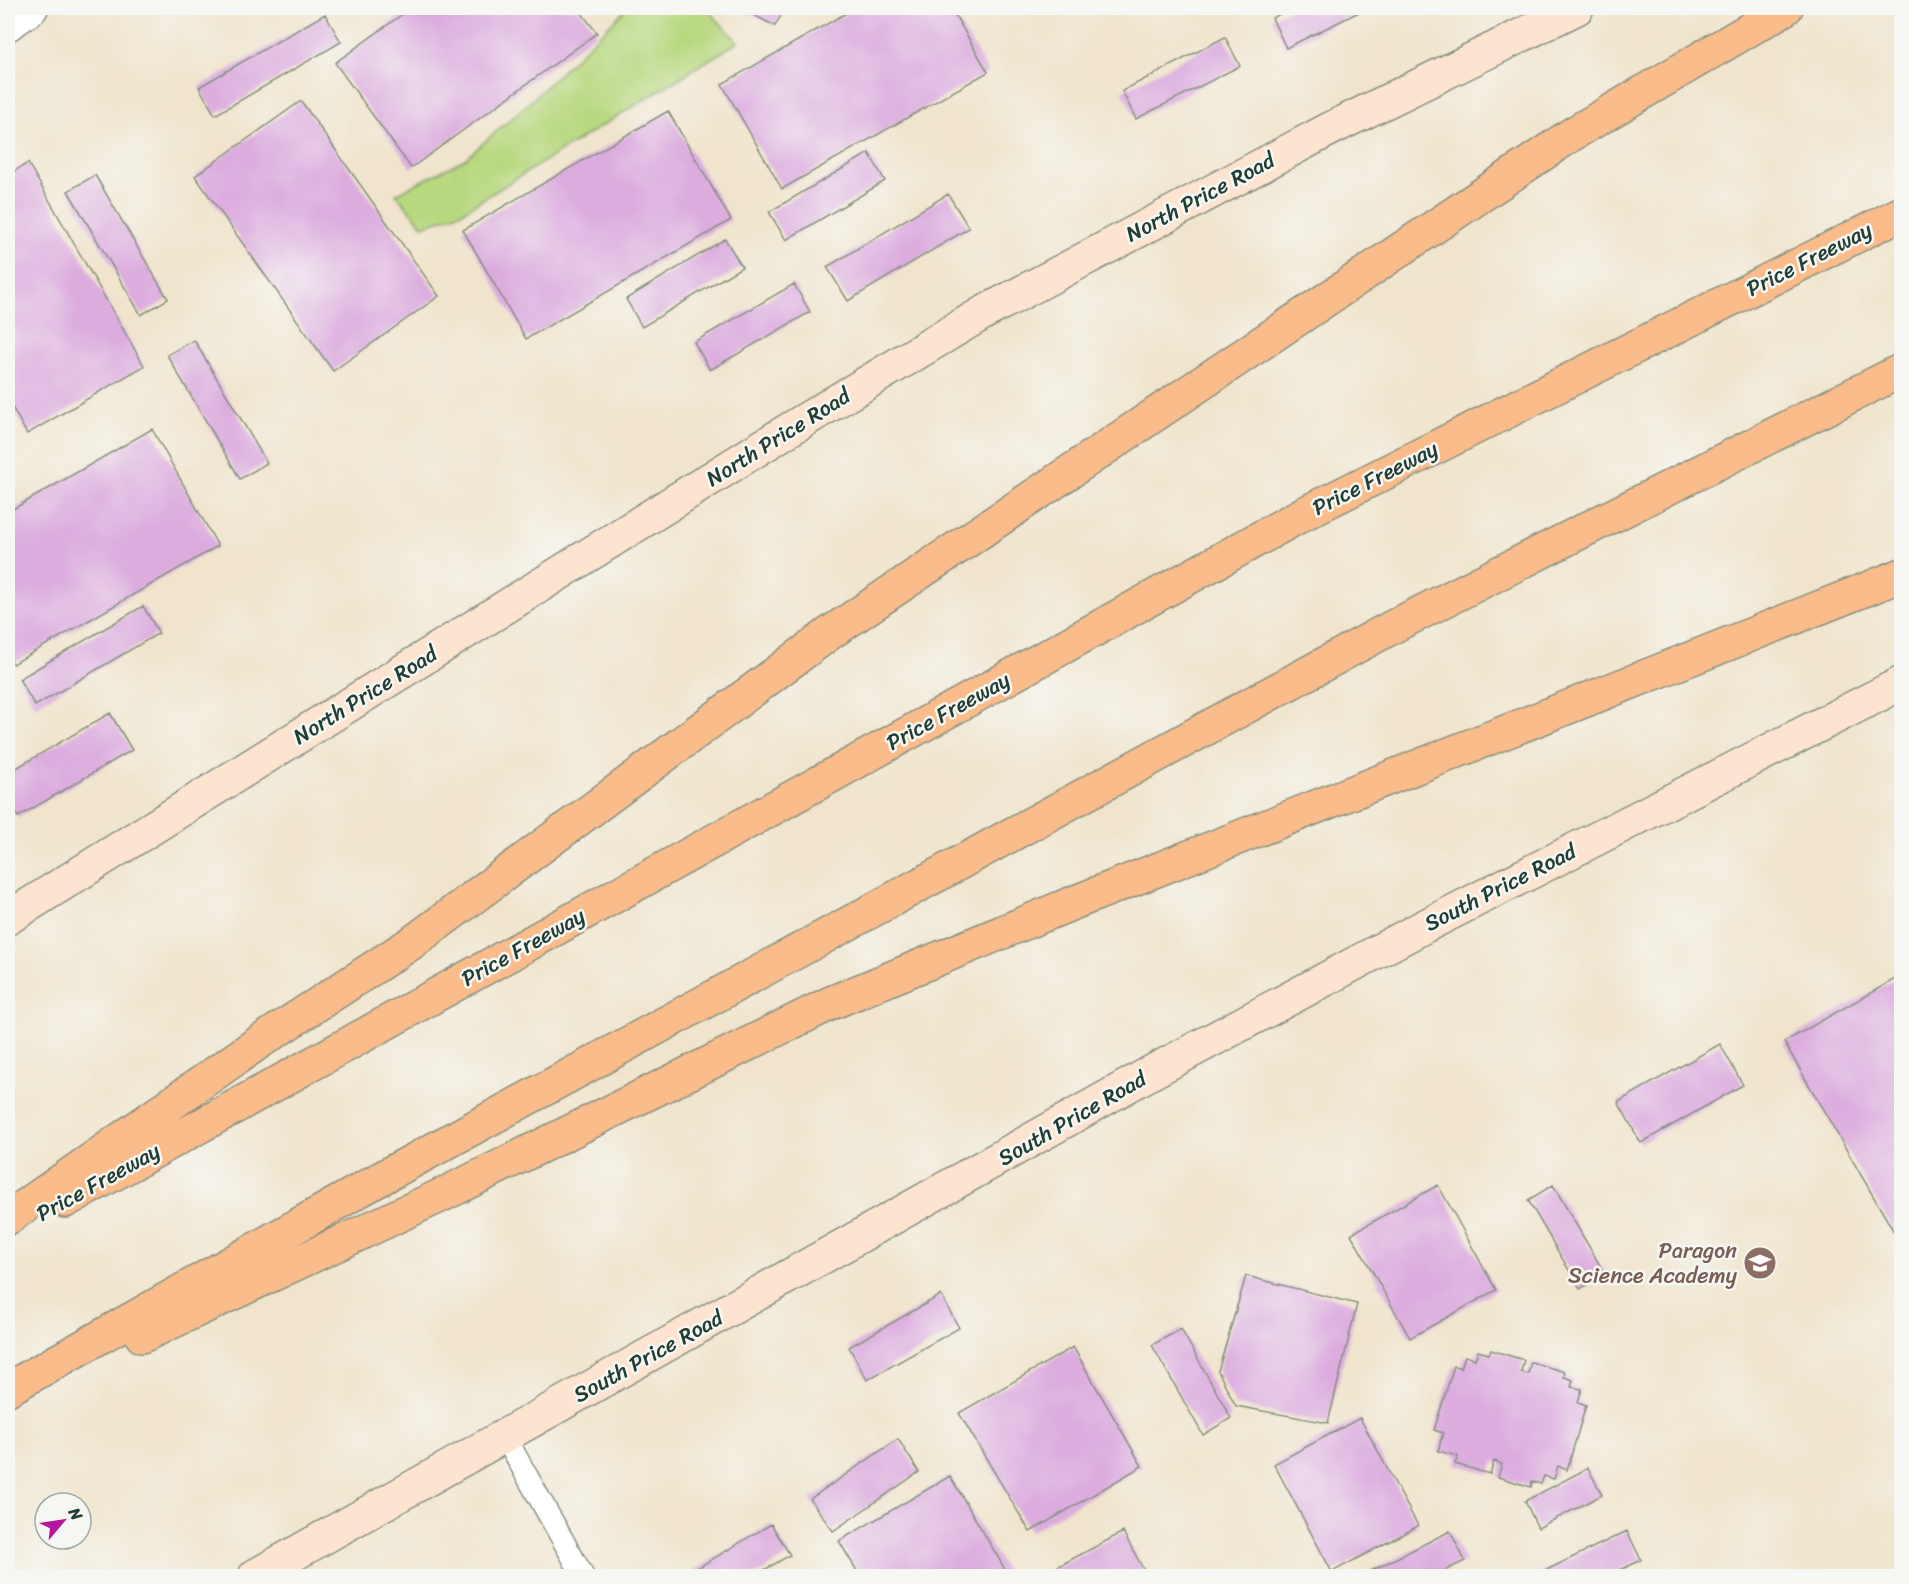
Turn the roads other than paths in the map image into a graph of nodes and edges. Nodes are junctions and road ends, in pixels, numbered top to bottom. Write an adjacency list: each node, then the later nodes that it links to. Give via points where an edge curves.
1 (31, 8): 4 (street)
2 (1576, 8): 9 (main road, North Price Road, via 1215,189 972,319)
3 (1786, 8): 10 (highway, via 1574,133 840,626 413,942 258,1043)
4 (8, 24)
5 (1902, 213): 11 (highway, Price Freeway, via 1303,514)
6 (1902, 370): 12 (highway, via 1396,625 385,1176)
7 (1902, 575): 13 (highway, via 1230,840 831,1003 446,1192)
8 (1902, 683): 14 (main road, South Price Road, via 1425,926 1152,1072 786,1281)
9 (8, 918)
10 (8, 1218)
11 (8, 1233)
12 (8, 1389)
13 (8, 1399)
14 (504, 1435): 15 (main road, South Price Road); 16 (lane)
15 (255, 1576)
16 (583, 1576)

